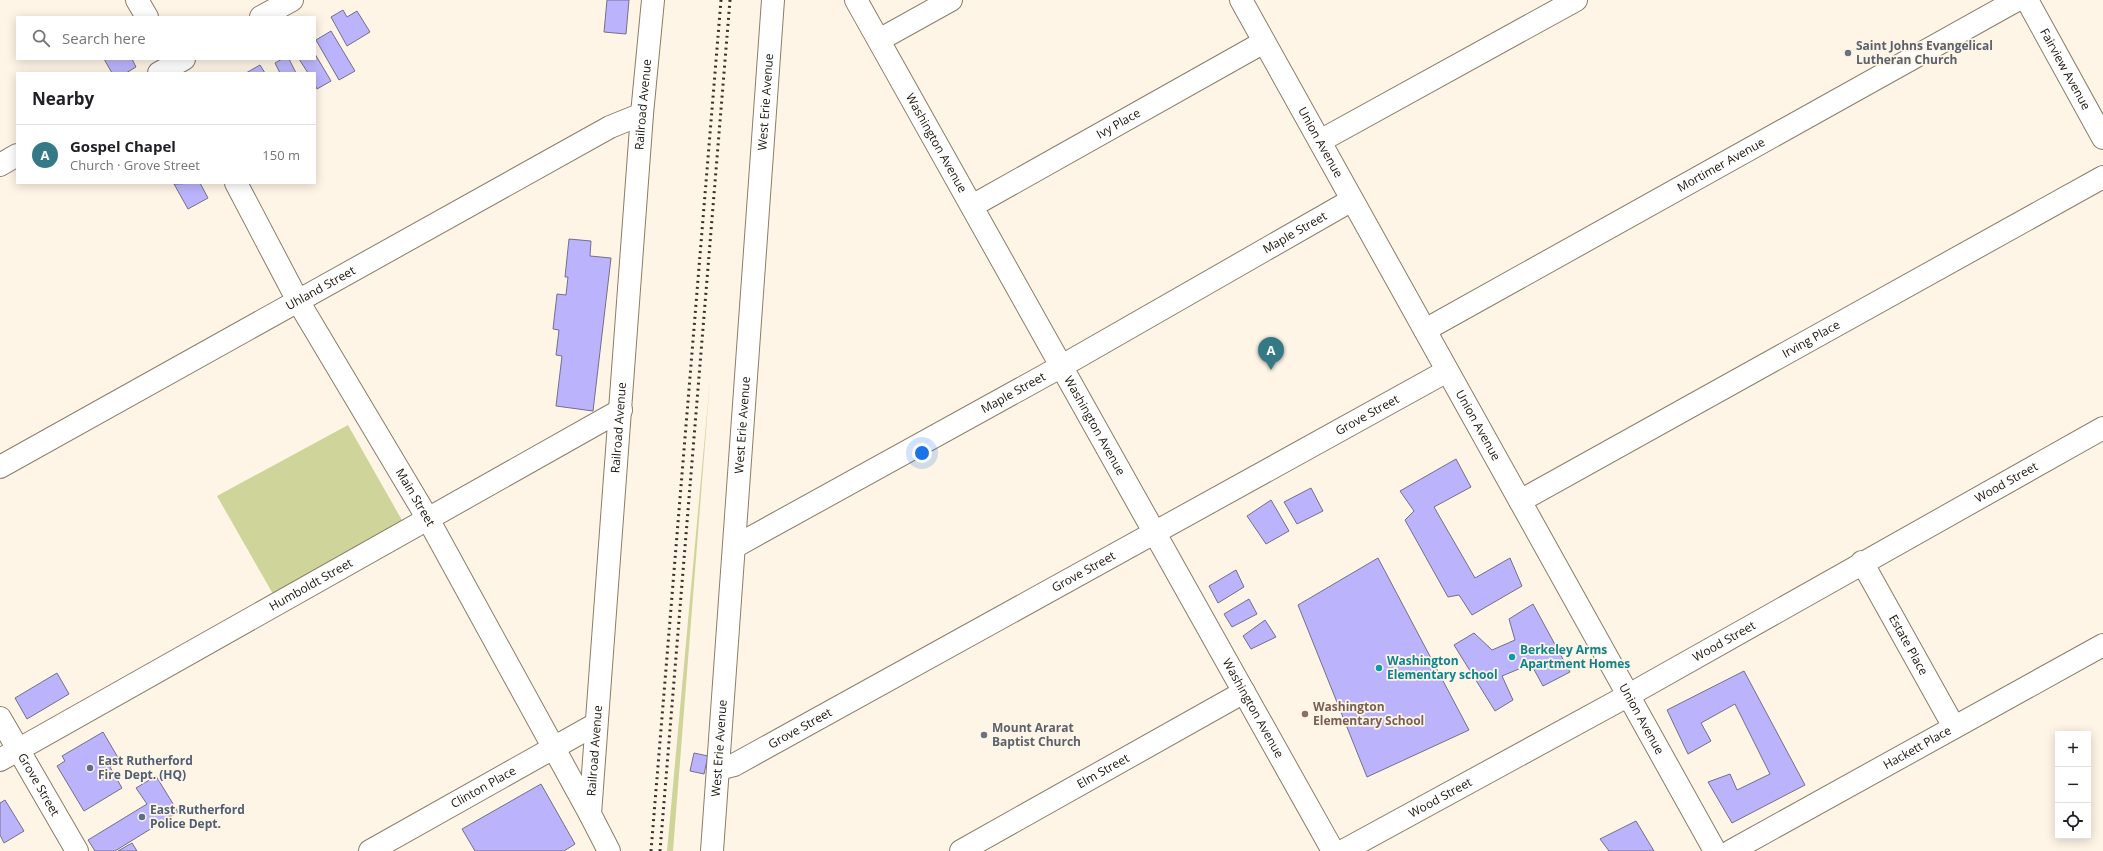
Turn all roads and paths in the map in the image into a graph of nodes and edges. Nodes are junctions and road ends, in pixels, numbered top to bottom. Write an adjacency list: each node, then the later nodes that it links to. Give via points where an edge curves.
1 (137, 0): 11 (street)
2 (292, 0): 12 (street)
3 (653, 0): 15 (street, Railroad Avenue)
4 (773, 0): 34 (street, West Erie Avenue)
5 (856, 0): 13 (street, Washington Avenue)
6 (951, 0): 13 (street)
7 (1241, 0): 14 (street, Union Avenue)
8 (1576, 0): 17 (street)
9 (2017, 0): 25 (street, Mortimer Avenue)
10 (2027, 0): 16 (street, Fairview Avenue)
11 (146, 16)
12 (263, 16)
13 (879, 40): 23 (street, Washington Avenue)
14 (1264, 42): 17 (street, Union Avenue); 23 (street, Ivy Place)
15 (642, 114): 24 (street, Uhland Street, via 610,127); 28 (street, Railroad Avenue)
16 (2103, 138)
17 (1320, 141): 22 (street, Union Avenue)
18 (16, 156): 19 (street)
19 (0, 165)
20 (2103, 177): 31 (street, Irving Place)
21 (237, 184): 24 (street, Main Street)
22 (1352, 200): 25 (street, Union Avenue); 26 (street, Maple Street)
23 (972, 206): 26 (street, Washington Avenue)
24 (298, 301): 30 (street, Uhland Street); 32 (street, Main Street)
25 (1425, 330): 27 (street, Union Avenue)
26 (1062, 366): 33 (street, Washington Avenue); 34 (street, Maple Street)
27 (1447, 370): 31 (street, Union Avenue); 33 (street, Grove Street)
28 (622, 410): 32 (street, Humboldt Street); 40 (street, Railroad Avenue)
29 (2103, 428): 35 (street, Wood Street)
30 (0, 467)
31 (1520, 501): 38 (street, Union Avenue)
32 (428, 519): 42 (street, Main Street); 43 (street, Humboldt Street)
33 (1154, 531): 37 (street, Washington Avenue); 45 (street, Grove Street, via 734,765)
34 (734, 546): 45 (street, West Erie Avenue)
35 (1862, 562): 38 (street, Wood Street); 41 (street, Estate Place)
36 (2103, 644): 41 (street, Hackett Place)
37 (1244, 692): 51 (street, Elm Street); 52 (street, Washington Avenue)
38 (1629, 695): 53 (street, Wood Street); 54 (street, Union Avenue)
39 (0, 718): 43 (street, Grove Street)
40 (596, 724): 42 (street, Clinton Place); 46 (street, Railroad Avenue)
41 (1954, 727): 55 (street, Hackett Place)
42 (555, 748): 46 (street, Main Street); 48 (street, Clinton Place)
43 (19, 749): 44 (street, Humboldt Street); 47 (street, Grove Street)
44 (0, 760)
45 (718, 768): 50 (street, West Erie Avenue)
46 (590, 814): 49 (street, Railroad Avenue)
47 (77, 851)
48 (370, 851)
49 (609, 851)
50 (713, 851)
51 (961, 851)
52 (1333, 851)
53 (1343, 851)
54 (1716, 851)
55 (1731, 851)

